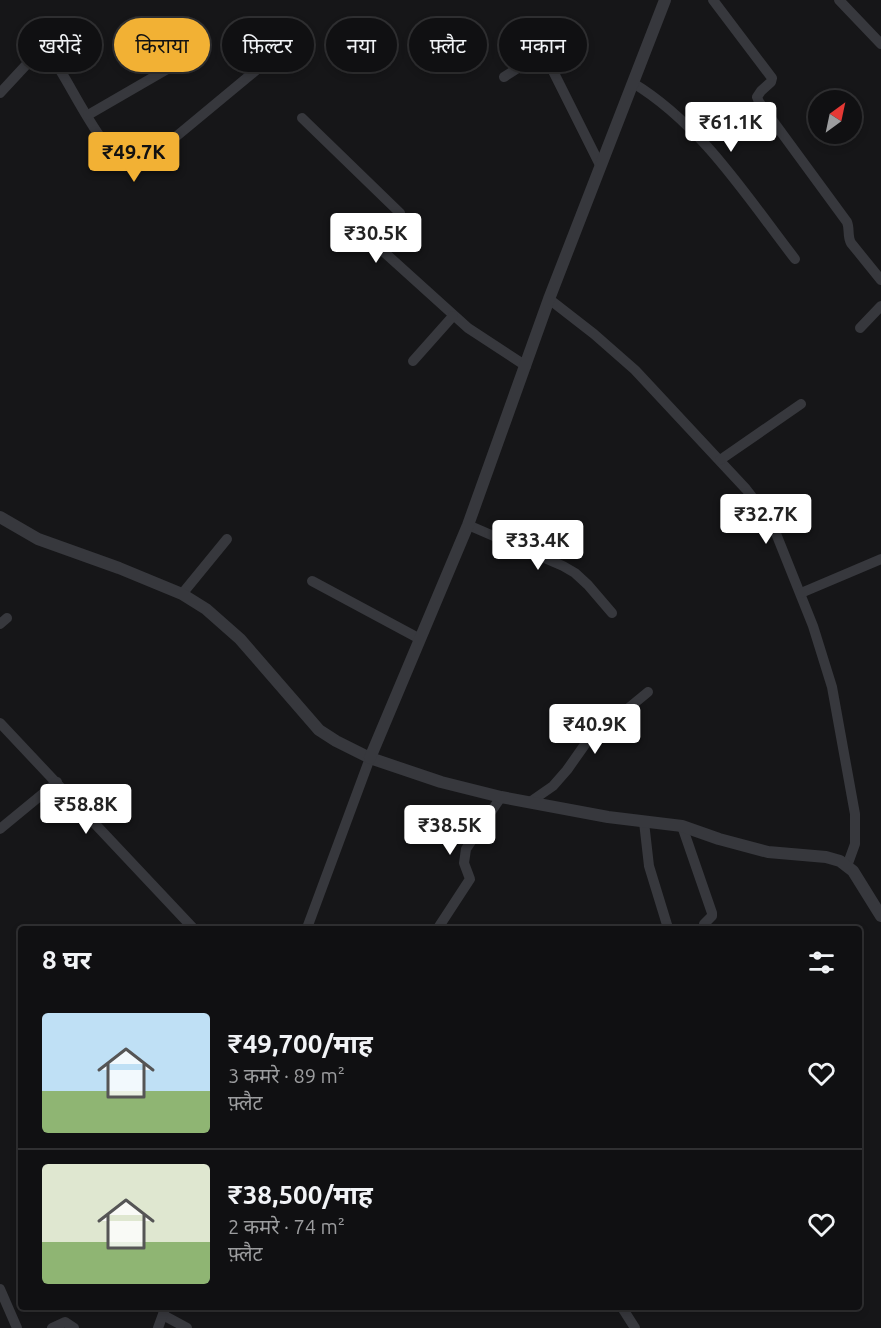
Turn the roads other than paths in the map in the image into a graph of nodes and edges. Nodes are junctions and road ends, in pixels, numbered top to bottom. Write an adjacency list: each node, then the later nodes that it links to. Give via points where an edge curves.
1 (665, 0): 8 (street)
2 (713, 0): 14 (street, via 772,78 758,94 759,102 847,222 849,238)
3 (839, 0): 4 (street)
4 (881, 44)
5 (163, 72): 10 (street)
6 (254, 72): 10 (street, via 137,169 111,150)
7 (504, 77): 12 (street, via 535,57 544,58)
8 (633, 83): 12 (street); 13 (street, via 694,133)
9 (0, 93): 10 (street, via 39,51 46,49)
10 (88, 116)
11 (302, 118): 17 (street, via 400,213 381,245)
12 (600, 165): 15 (street)
13 (795, 259)
14 (881, 280)
15 (549, 299): 20 (street); 22 (street, via 635,370)
16 (881, 306): 18 (street)
17 (453, 316): 19 (street); 20 (street)
18 (860, 328)
19 (413, 361)
20 (526, 366): 24 (street)
21 (801, 404): 22 (street)
22 (720, 460): 28 (street, via 771,521)
23 (0, 517): 29 (street, via 38,539)
24 (468, 525): 30 (street, via 575,573); 31 (street)
25 (227, 539): 29 (street)
26 (881, 559): 28 (street)
27 (312, 581): 31 (street)
28 (801, 593): 41 (street, via 832,687 852,796 855,844)
29 (182, 594): 34 (street, via 240,639 319,730)
30 (612, 613)
31 (420, 639): 34 (street)
32 (648, 692): 37 (street, via 586,743 553,786)
33 (0, 723): 35 (street)
34 (370, 758): 36 (street); 44 (street)
35 (57, 782): 40 (street); 43 (street)
36 (501, 797): 37 (street); 45 (street, via 466,849 464,863 470,879)
37 (530, 802): 38 (street)
38 (644, 822): 39 (street); 46 (street, via 649,866)
39 (682, 826): 41 (street, via 745,847 826,857); 47 (street, via 712,913)
40 (0, 829)
41 (847, 866): 42 (street)
42 (881, 916)
43 (191, 926)
44 (308, 926)
45 (439, 926)
46 (667, 926)
47 (704, 926)
48 (0, 1289): 51 (street)
49 (624, 1310): 56 (street)
50 (165, 1311): 54 (street); 55 (street)
51 (17, 1328)
52 (52, 1328): 53 (street, via 65,1322)
53 (74, 1328)
54 (158, 1328)
55 (187, 1328)
56 (635, 1328)

